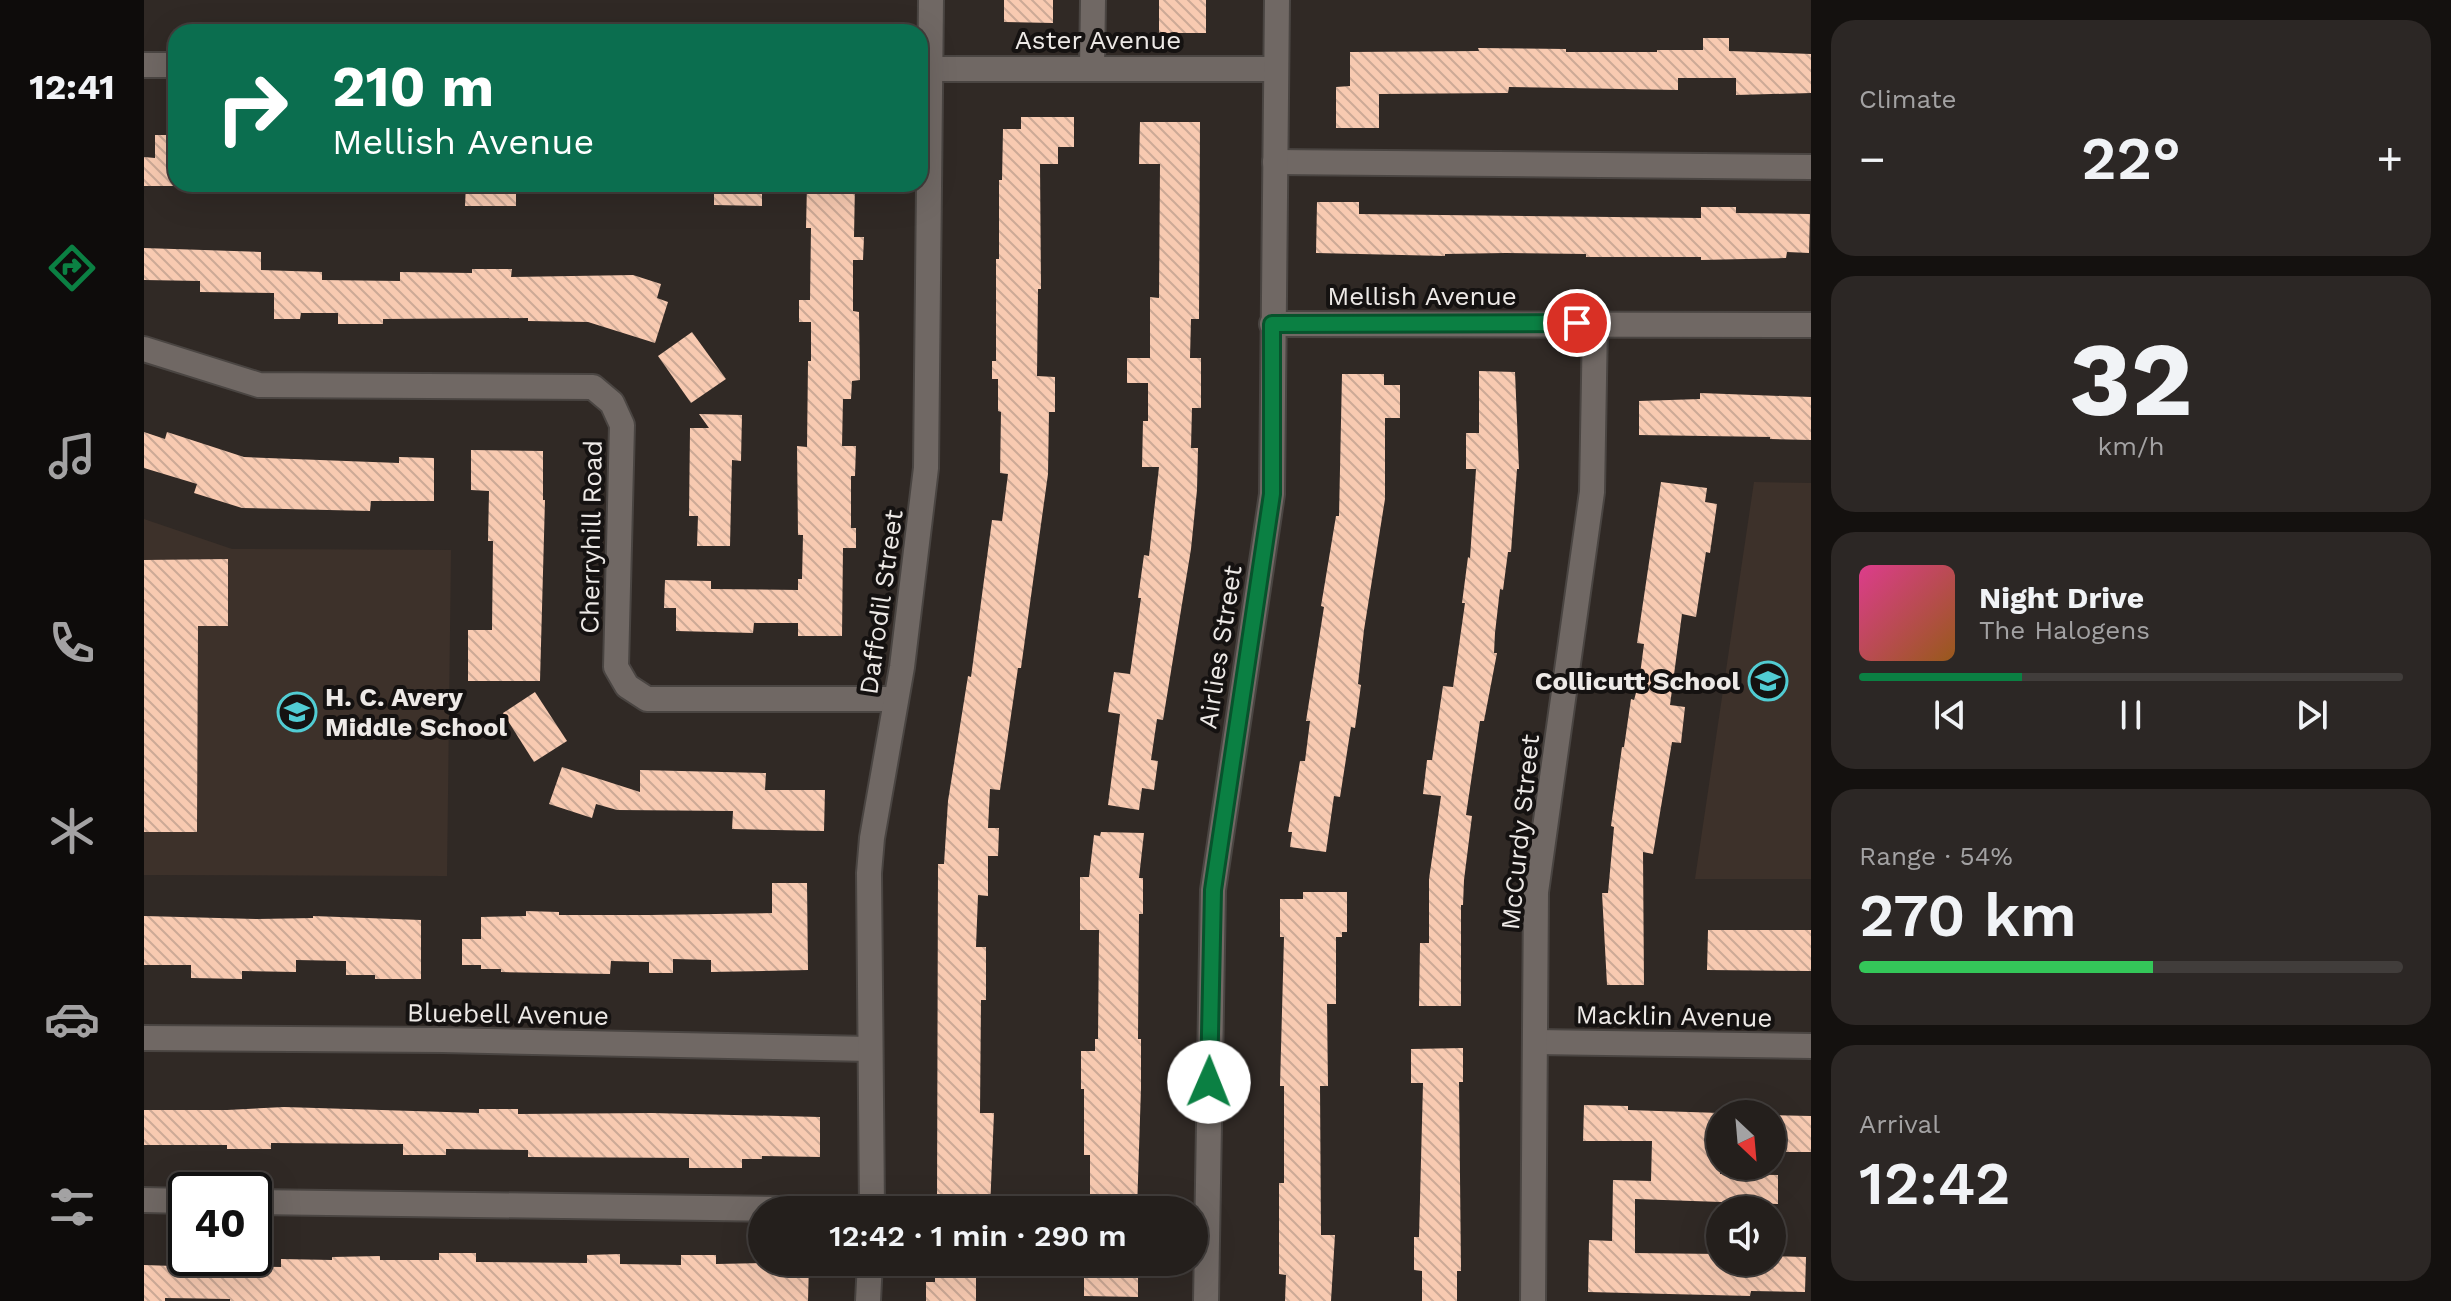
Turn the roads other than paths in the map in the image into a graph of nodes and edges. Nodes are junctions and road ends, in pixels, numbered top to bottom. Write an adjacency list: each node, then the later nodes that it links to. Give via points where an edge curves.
1 (931, 0): 4 (street, Daffodil Street)
2 (1093, 0): 7 (street)
3 (1277, 0): 9 (street, Airlies Street)
4 (928, 34)
5 (144, 65): 6 (street)
6 (168, 65)
7 (1092, 68): 8 (street, Aster Avenue); 9 (street, Aster Avenue)
8 (928, 69)
9 (1276, 69): 10 (street, Airlies Street)
10 (1275, 162): 11 (street); 14 (street, Airlies Street)
11 (1811, 167)
12 (925, 192): 17 (street, Daffodil Street, via 926,468)
13 (1595, 323): 14 (street, Mellish Avenue); 15 (street, Mellish Avenue); 19 (street, McCurdy Street, via 1592,492 1536,892)
14 (1272, 324): 29 (street, Airlies Street, via 1272,494 1213,890)
15 (1811, 325)
16 (144, 349): 17 (street, Cherryhill Road, via 259,385 593,387 612,403 622,425 616,667 627,686 647,699)
17 (895, 699): 21 (street, Daffodil Street, via 869,873)
18 (144, 1038): 21 (street, Bluebell Avenue)
19 (1535, 1042): 20 (street, Macklin Avenue); 30 (street, McCurdy Street)
20 (1811, 1046)
21 (870, 1049): 22 (street, Daffodil Street)
22 (872, 1196)
23 (144, 1200): 24 (street)
24 (168, 1201)
25 (272, 1202): 26 (street)
26 (748, 1209)
27 (869, 1276): 28 (street)
28 (868, 1301)
29 (1206, 1301)
30 (1533, 1301)

